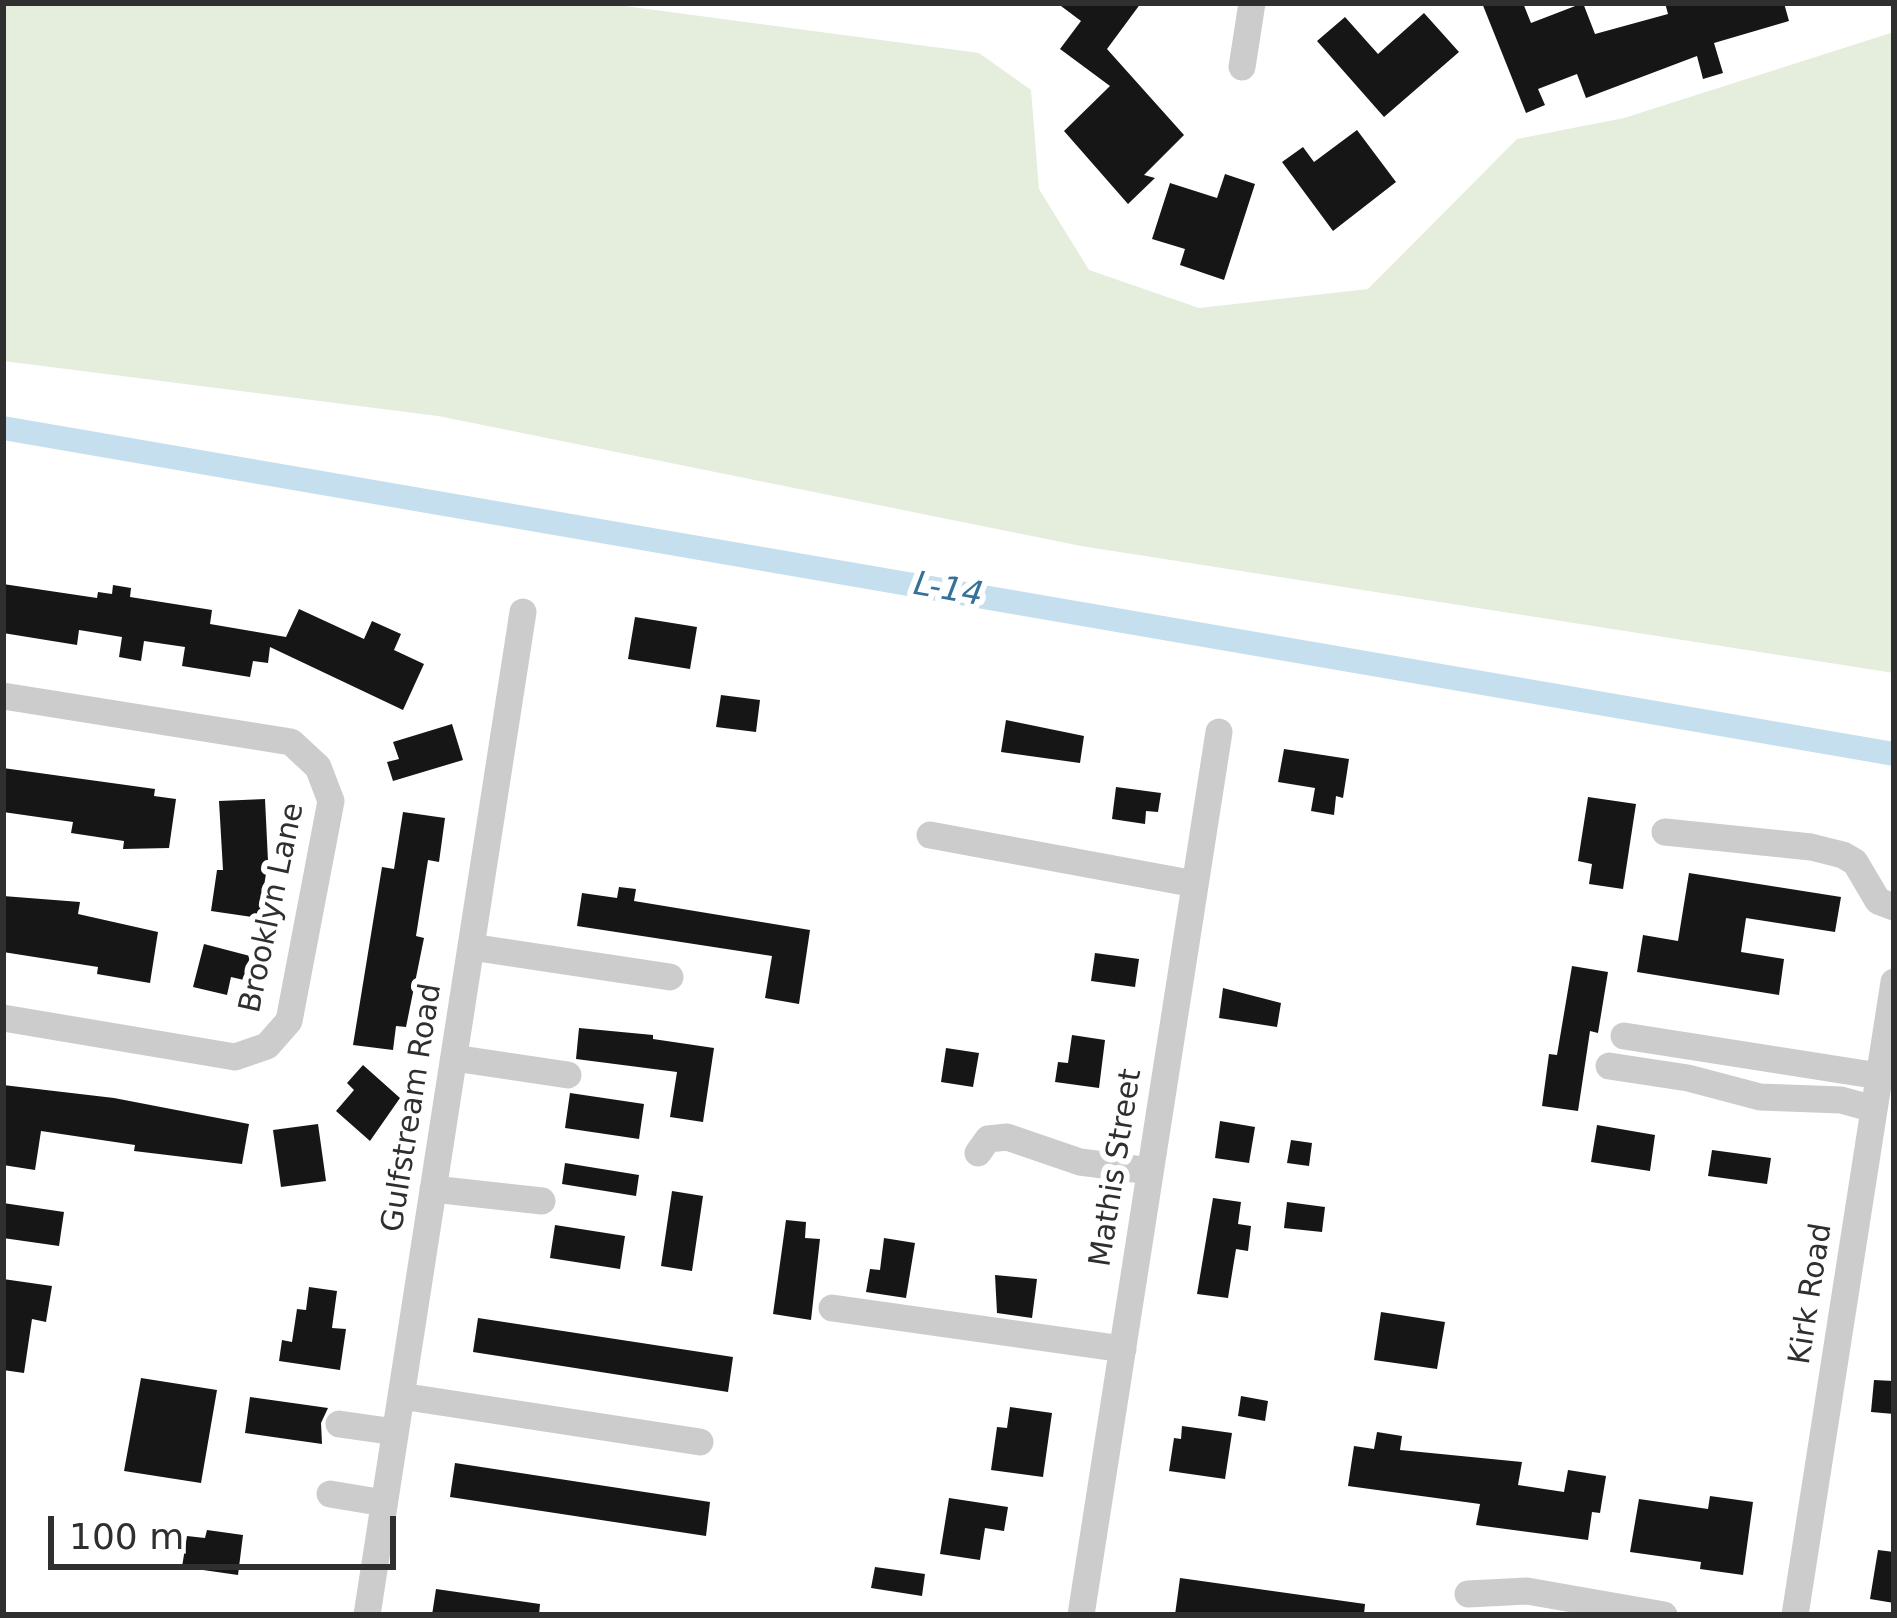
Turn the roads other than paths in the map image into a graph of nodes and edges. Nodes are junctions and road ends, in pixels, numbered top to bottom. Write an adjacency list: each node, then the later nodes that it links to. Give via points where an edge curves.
1 (1252, 3): 2 (street)
2 (1242, 67)
3 (524, 612): 10 (street, Gulfstream Road)
4 (3, 695): 13 (street, Brooklyn Lane, via 291,742 318,767 331,801 289,1021 267,1046 235,1058)
5 (1219, 732): 8 (street, Mathis Street)
6 (1665, 832): 9 (street, via 1843,856 1878,901)
7 (930, 835): 8 (street)
8 (1195, 884): 21 (street, Mathis Street)
9 (1894, 907)
10 (471, 947): 11 (street); 15 (street, Gulfstream Road)
11 (670, 977)
12 (1894, 982): 18 (street, Kirk Road)
13 (3, 1018)
14 (1624, 1036): 18 (street)
15 (454, 1058): 17 (street); 22 (street, Gulfstream Road)
16 (1609, 1066): 19 (street, via 1785,1101 1841,1100)
17 (568, 1075)
18 (1880, 1076): 19 (street, Kirk Road)
19 (1874, 1109): 36 (street, Kirk Road)
20 (978, 1153): 21 (street, via 988,1139 1007,1137 1080,1162)
21 (1150, 1171): 25 (street, Mathis Street)
22 (434, 1189): 23 (street); 26 (street, Gulfstream Road)
23 (542, 1202)
24 (832, 1308): 25 (street)
25 (1123, 1349): 34 (street, Mathis Street)
26 (401, 1396): 28 (street, Gulfstream Road); 29 (street)
27 (339, 1424): 28 (street)
28 (395, 1432): 31 (street, Gulfstream Road)
29 (700, 1442)
30 (330, 1494): 31 (street)
31 (384, 1503): 33 (street, Gulfstream Road)
32 (1468, 1594): 35 (street, via 1527,1591)
33 (367, 1615)
34 (1081, 1615)
35 (1664, 1615)
36 (1795, 1615)

